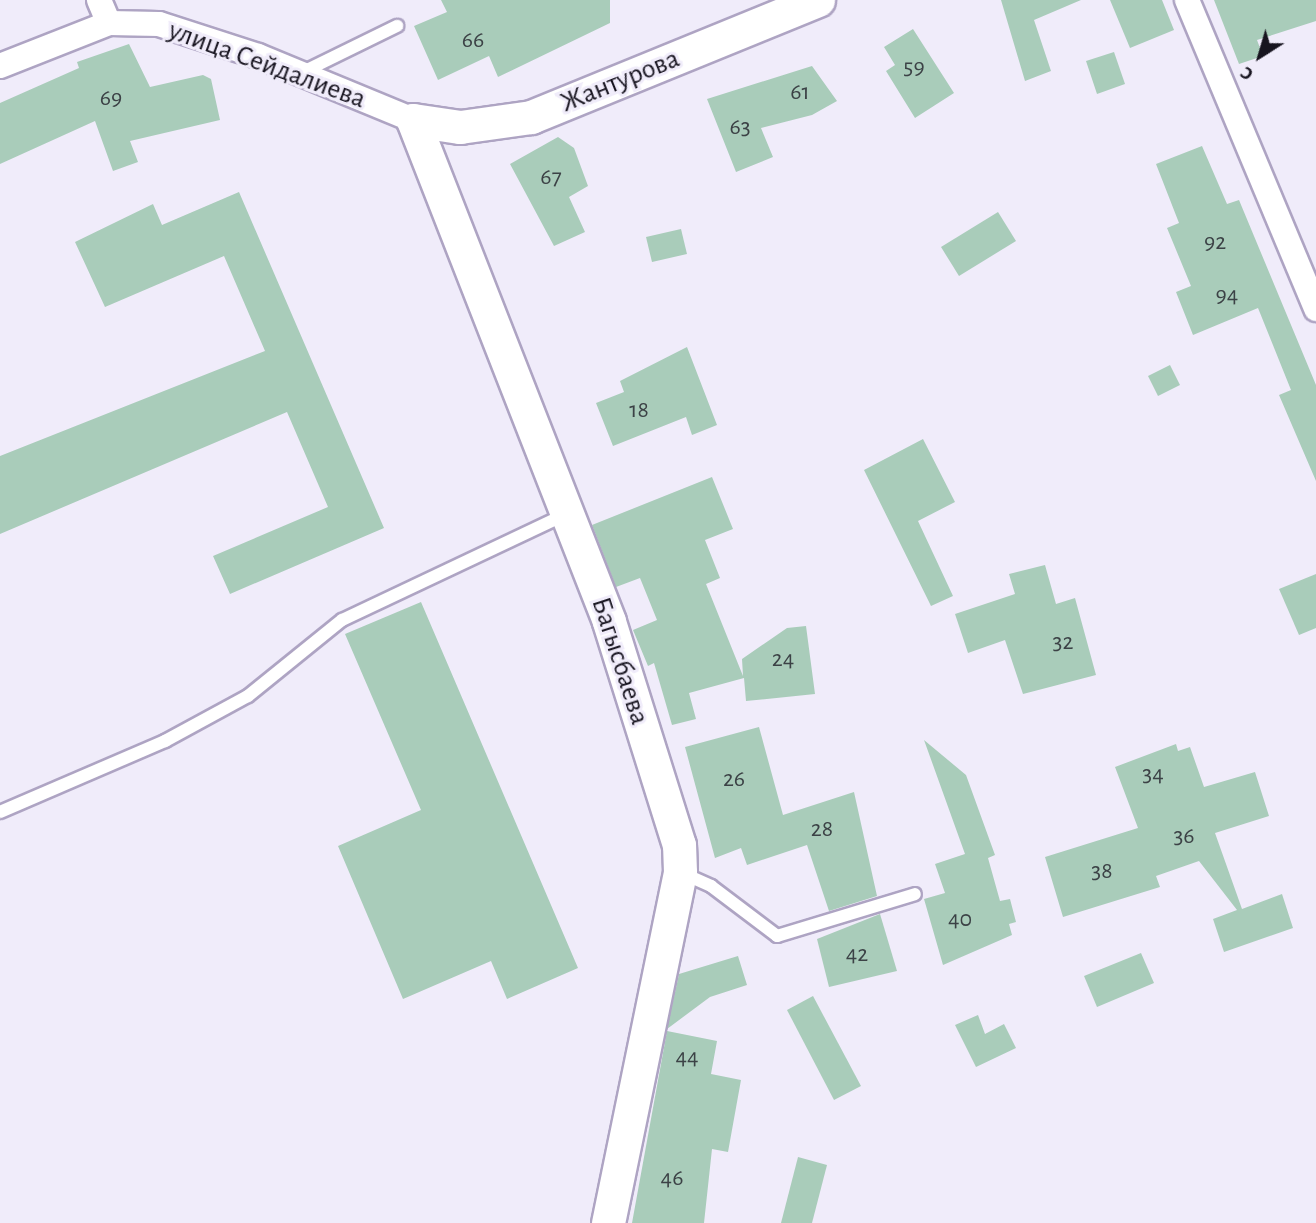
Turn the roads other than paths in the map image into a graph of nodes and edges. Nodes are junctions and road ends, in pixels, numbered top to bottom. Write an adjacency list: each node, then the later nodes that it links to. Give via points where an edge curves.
1 (99, 0): 4 (street)
2 (818, 0): 8 (street, Жантурова, via 531,117 460,127)
3 (1187, 0): 9 (street)
4 (109, 23): 6 (street, улица Сейдалиева); 7 (street, улица Сейдалиева, via 159,24)
5 (397, 26): 7 (lane, via 374,43)
6 (0, 66)
7 (300, 73): 8 (street, улица Сейдалиева)
8 (413, 120): 10 (street, Багысбаева)
9 (1316, 309)
10 (568, 513): 11 (lane, via 342,620 248,696 165,741); 12 (street, Багысбаева, via 663,792)
11 (0, 813)
12 (680, 872): 13 (lane, via 711,886 777,936); 14 (street, Багысбаева)
13 (915, 894)
14 (608, 1223)

